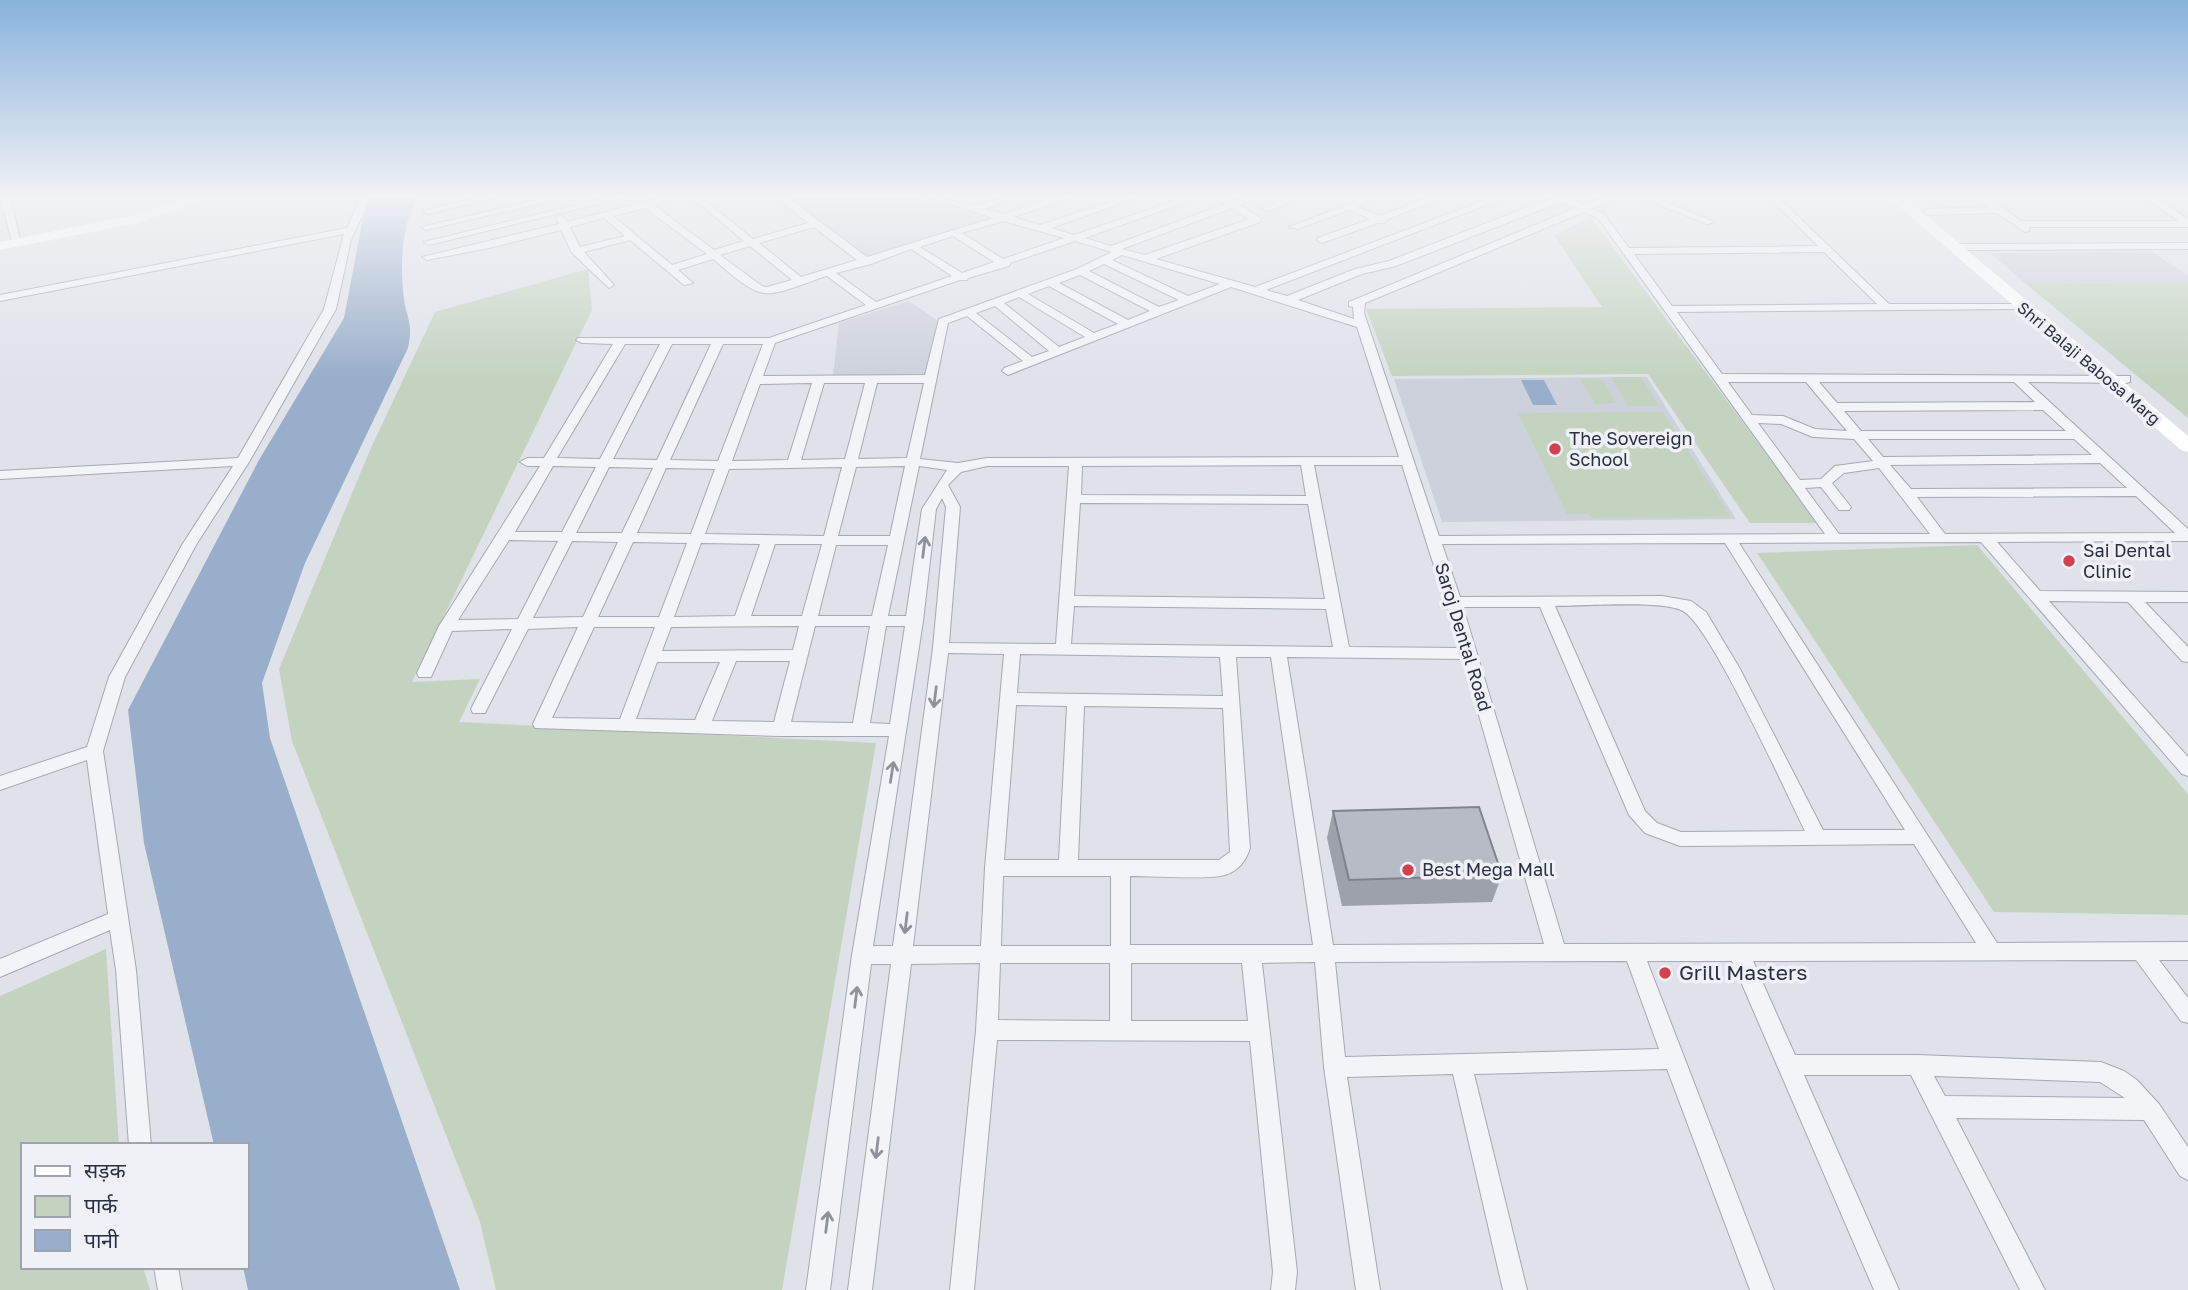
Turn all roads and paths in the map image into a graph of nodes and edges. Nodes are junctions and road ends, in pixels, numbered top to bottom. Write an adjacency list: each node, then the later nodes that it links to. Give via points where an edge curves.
1 (210, 257): 38 (street)
2 (343, 257): 79 (street, via 330,309)
3 (582, 257): 35 (street)
4 (656, 257): 27 (street)
5 (706, 257): 27 (street)
6 (716, 257): 31 (street, via 762,290)
7 (771, 257): 31 (street)
8 (862, 257): 25 (street)
9 (880, 257): 25 (street)
10 (930, 257): 30 (street)
11 (994, 257): 26 (street)
12 (1024, 257): 26 (street)
13 (1108, 257): 24 (street)
14 (1139, 257): 23 (street)
15 (1150, 257): 23 (street)
16 (1343, 257): 36 (street)
17 (1410, 257): 40 (street, via 1367,268)
18 (1464, 257): 41 (street)
19 (1629, 257): 46 (street)
20 (1835, 257): 43 (street)
21 (1972, 257): 44 (street, Shri Balaji Babosa Marg)
22 (1975, 257): 66 (street, Shri Balaji Babosa Marg)
23 (1145, 259): 34 (street)
24 (1105, 260): 28 (street); 39 (street)
25 (867, 261): 29 (street)
26 (1005, 264): 30 (street)
27 (670, 269): 33 (street)
28 (1081, 271): 32 (street); 48 (street)
29 (830, 273): 31 (street); 45 (street)
30 (963, 278): 45 (street)
31 (801, 282)
32 (1051, 282): 37 (street); 50 (street)
33 (688, 283)
34 (1231, 284): 36 (street); 39 (street)
35 (609, 285)
36 (1254, 290): 40 (street)
37 (1019, 293): 42 (street); 52 (street)
38 (0, 298)
39 (1188, 300): 48 (street)
40 (1288, 300): 49 (street)
41 (1360, 301): 49 (street); 51 (street, Saroj Dental Road, via 1357,309)
42 (995, 302): 47 (street); 58 (street)
43 (1885, 306): 44 (street); 46 (street)
44 (2022, 306): 65 (street, Shri Balaji Babosa Marg)
45 (876, 307): 57 (street)
46 (1667, 309): 61 (street)
47 (967, 311): 59 (street); 63 (street, via 943,321)
48 (1158, 311): 50 (street)
49 (1328, 313): 51 (street)
50 (1127, 324): 52 (street)
51 (1362, 325): 78 (street, Saroj Dental Road)
52 (1093, 337): 58 (street)
53 (582, 340): 54 (street)
54 (621, 340): 55 (street); 85 (street)
55 (668, 340): 56 (street); 87 (street)
56 (719, 340): 57 (street); 88 (street)
57 (770, 341): 67 (street)
58 (1057, 351): 59 (street)
59 (1031, 362): 60 (street)
60 (1008, 371)
61 (1718, 378): 62 (street); 72 (street)
62 (1809, 378): 64 (street); 71 (street)
63 (930, 379): 69 (street); 82 (street)
64 (2017, 379): 65 (street); 70 (street)
65 (2108, 379): 66 (street); 76 (street, Shri Balaji Babosa Marg)
66 (2126, 379): 73 (street, Shri Balaji Babosa Marg)
67 (758, 380): 68 (street); 90 (street)
68 (819, 380): 69 (street); 89 (street)
69 (872, 380): 81 (street)
70 (2047, 406): 71 (street); 75 (street)
71 (1833, 407): 74 (street)
72 (1748, 419): 74 (street, via 1783,420 1813,433); 94 (street)
73 (2188, 431)
74 (1857, 435): 75 (street); 86 (street)
75 (2078, 435): 77 (street)
76 (2188, 446)
77 (2105, 459): 86 (street); 96 (street)
78 (1407, 461): 84 (street); 112 (street, Saroj Dental Road)
79 (242, 462): 92 (street); 150 (street, via 189,545 117,677)
80 (527, 462): 85 (street)
81 (852, 462): 82 (street); 89 (street); 111 (street)
82 (914, 462): 91 (street); 113 (street)
83 (1076, 462): 84 (street); 91 (street, via 987,462); 98 (street)
84 (1307, 462): 99 (street)
85 (546, 463): 87 (street); 101 (street)
86 (1881, 463): 93 (street, via 1840,469); 97 (street)
87 (604, 464): 88 (street); 102 (street)
88 (661, 464): 90 (street); 103 (street)
89 (793, 464): 90 (street)
90 (726, 465): 105 (street)
91 (957, 467): 95 (street)
92 (0, 475)
93 (1825, 482): 94 (street); 100 (street)
94 (1796, 484): 107 (street)
95 (942, 486): 122 (street, one-way to 95, via 929,509); 129 (street, via 953,507)
96 (2141, 492): 97 (street); 104 (street)
97 (1908, 494): 108 (street)
98 (1073, 499): 99 (street); 117 (street)
99 (1313, 500): 120 (street)
100 (1844, 507)
101 (505, 536): 102 (street); 128 (street)
102 (569, 536): 103 (street); 127 (street)
103 (628, 537): 105 (street); 123 (street)
104 (2188, 537): 110 (street)
105 (699, 538): 109 (street); 124 (street)
106 (1728, 538): 107 (street); 112 (street); 153 (street)
107 (1835, 538): 108 (street)
108 (1941, 538): 110 (street)
109 (769, 539): 111 (street); 125 (street)
110 (1986, 539): 114 (street)
111 (831, 540): 113 (street); 126 (street)
112 (1433, 540): 119 (street, Saroj Dental Road)
113 (896, 541): 121 (street)
114 (2036, 596): 115 (street); 151 (street)
115 (2131, 596): 116 (street); 139 (street)
116 (2188, 597)
117 (1065, 601): 120 (street); 131 (street)
118 (1545, 601): 119 (street); 154 (street, via 1662,601 1695,610 1732,669); 154 (street, via 1638,815 1651,828 1680,839)
119 (1454, 602): 135 (street, Saroj Dental Road)
120 (1331, 604): 134 (street)
121 (879, 621): 122 (street); 126 (street); 148 (street)
122 (915, 621): 149 (street)
123 (586, 622): 124 (street); 127 (street); 145 (street, via 541,724)
124 (667, 622): 125 (street); 138 (street)
125 (741, 622): 126 (street)
126 (809, 622): 137 (street)
127 (524, 623): 128 (street); 144 (street)
128 (447, 626): 140 (street)
129 (941, 648): 130 (street); 167 (street, one-way to 167)
130 (1012, 649): 131 (street); 141 (street)
131 (1063, 650): 132 (street)
132 (1228, 652): 133 (street); 143 (street)
133 (1278, 652): 134 (street); 168 (street)
134 (1342, 653): 135 (street)
135 (1470, 654): 160 (street, Saroj Dental Road)
136 (731, 655): 137 (street); 138 (street); 146 (street)
137 (800, 655): 147 (street)
138 (654, 657): 145 (street)
139 (2188, 657)
140 (425, 673)
141 (1008, 699): 142 (street); 155 (street)
142 (1076, 699): 143 (street); 156 (street)
143 (1231, 702): 157 (street, via 1238,856 1222,867)
144 (479, 709)
145 (626, 725): 146 (street)
146 (701, 727): 147 (street)
147 (780, 730): 148 (street)
148 (860, 730): 149 (street)
149 (898, 730): 170 (street, one-way to 149)
150 (94, 751): 152 (street); 158 (street)
151 (2188, 769)
152 (0, 783)
153 (1919, 837): 154 (street); 159 (street)
154 (1818, 838)
155 (994, 868): 156 (street); 164 (street)
156 (1068, 868): 157 (street)
157 (1121, 868): 165 (street)
158 (119, 918): 171 (street); 183 (street)
159 (1991, 950): 161 (street); 166 (street)
160 (1556, 951): 163 (street); 168 (street)
161 (2141, 951): 162 (street); 172 (street)
162 (2188, 951)
163 (1633, 952): 166 (street); 176 (street)
164 (989, 953): 165 (street); 167 (street); 173 (street)
165 (1118, 953): 169 (street); 174 (street)
166 (1739, 953): 178 (street)
167 (902, 954): 170 (street); 188 (street, one-way to 188)
168 (1324, 954): 169 (street); 180 (street)
169 (1251, 955): 175 (street)
170 (862, 956): 187 (street, one-way to 170)
171 (0, 968)
172 (2188, 1014)
173 (987, 1030): 174 (street); 189 (street)
174 (1119, 1031): 175 (street)
175 (1259, 1031): 190 (street, via 1285,1272)
176 (1675, 1059): 177 (street); 193 (street)
177 (1461, 1063): 180 (street); 192 (street)
178 (1788, 1065): 179 (street); 194 (street)
179 (1917, 1065): 181 (street); 182 (street, via 2101,1072 2127,1085)
180 (1335, 1067): 191 (street)
181 (1939, 1107): 182 (street); 195 (street)
182 (2149, 1110): 184 (street)
183 (140, 1143)
184 (2188, 1168)
185 (166, 1269): 186 (street)
186 (170, 1290)
187 (818, 1290)
188 (860, 1290)
189 (962, 1290)
190 (1283, 1290)
191 (1368, 1290)
192 (1515, 1290)
193 (1762, 1290)
194 (1887, 1290)
195 (2033, 1290)

